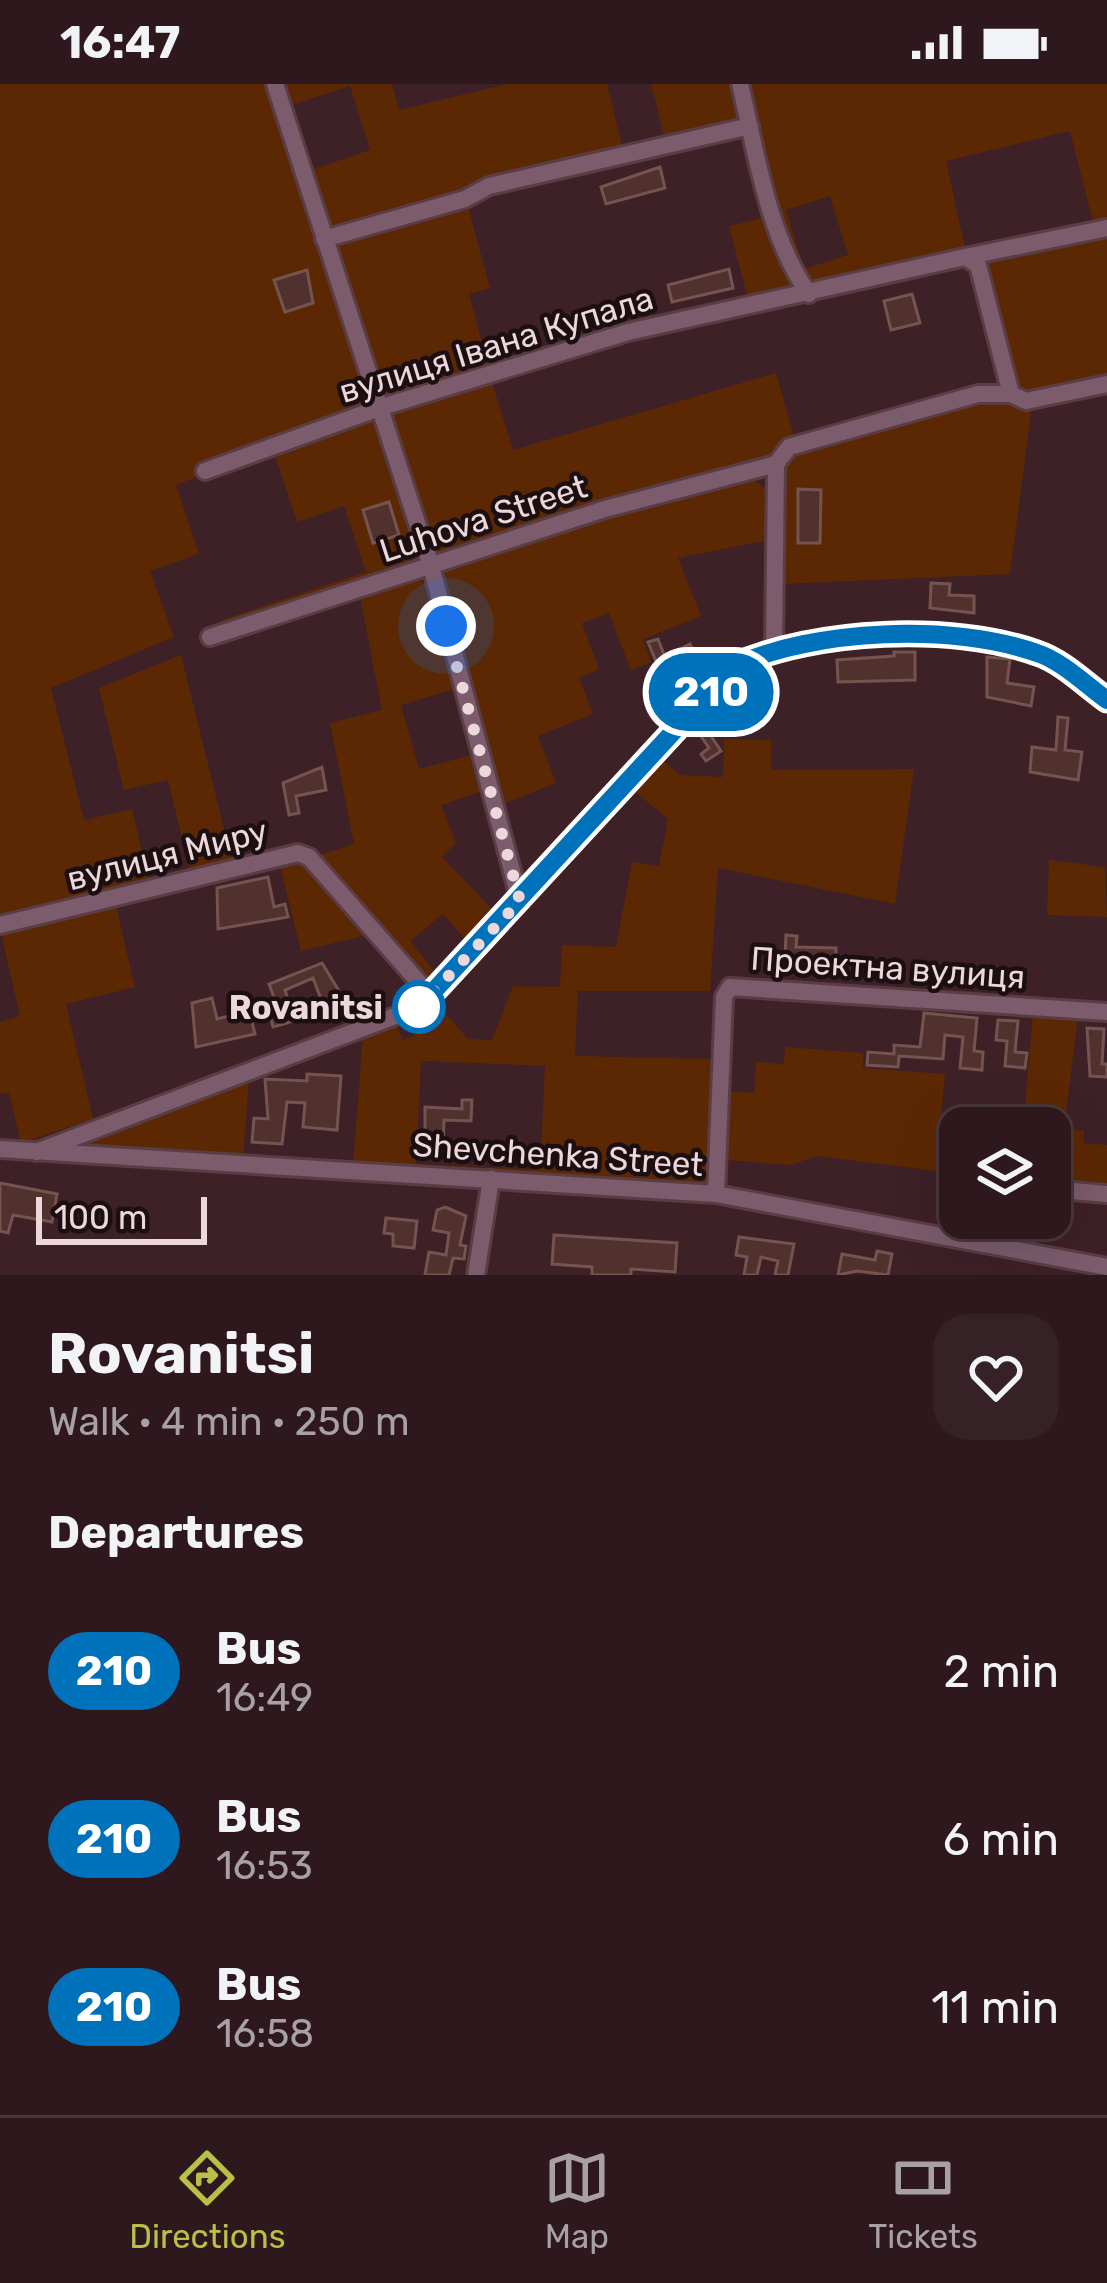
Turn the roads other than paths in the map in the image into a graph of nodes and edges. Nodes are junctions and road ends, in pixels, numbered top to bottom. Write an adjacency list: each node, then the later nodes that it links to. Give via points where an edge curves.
1 (274, 84): 5 (street)
2 (740, 84): 3 (street)
3 (750, 126): 5 (street, via 488,186 466,200); 7 (street, via 794,274)
4 (1107, 229): 6 (street)
5 (324, 239): 10 (street)
6 (964, 257): 7 (street, вулиця Івана Купала); 9 (street, via 978,265)
7 (809, 294): 10 (street, вулиця Івана Купала, via 628,332)
8 (1107, 384): 9 (street, Luhova Street, via 1026,401)
9 (1011, 394): 11 (street, Luhova Street, via 978,394 789,447)
10 (382, 407): 12 (street, вулиця Івана Купала); 13 (street)
11 (776, 464): 13 (street, Luhova Street); 15 (street)
12 (205, 471)
13 (430, 566): 14 (street, Luhova Street); 17 (street)
14 (211, 637)
15 (774, 648): 16 (street, via 870,636 973,638 1042,654); 17 (street, via 734,666)
16 (1107, 700)
17 (520, 901): 19 (street)
18 (0, 925): 19 (street, вулиця Миру, via 298,853)
19 (430, 995): 22 (street, via 419,1007)
20 (1107, 1012): 25 (street, Проектна вулиця, via 730,987)
21 (0, 1149): 22 (street, Shevchenka Street)
22 (37, 1152): 23 (street, Shevchenka Street)
23 (491, 1179): 25 (street, Shevchenka Street); 28 (street)
24 (1071, 1191): 26 (street)
25 (716, 1194): 27 (street, Shevchenka Street)
26 (1107, 1194)
27 (1107, 1267)
28 (476, 1275)

